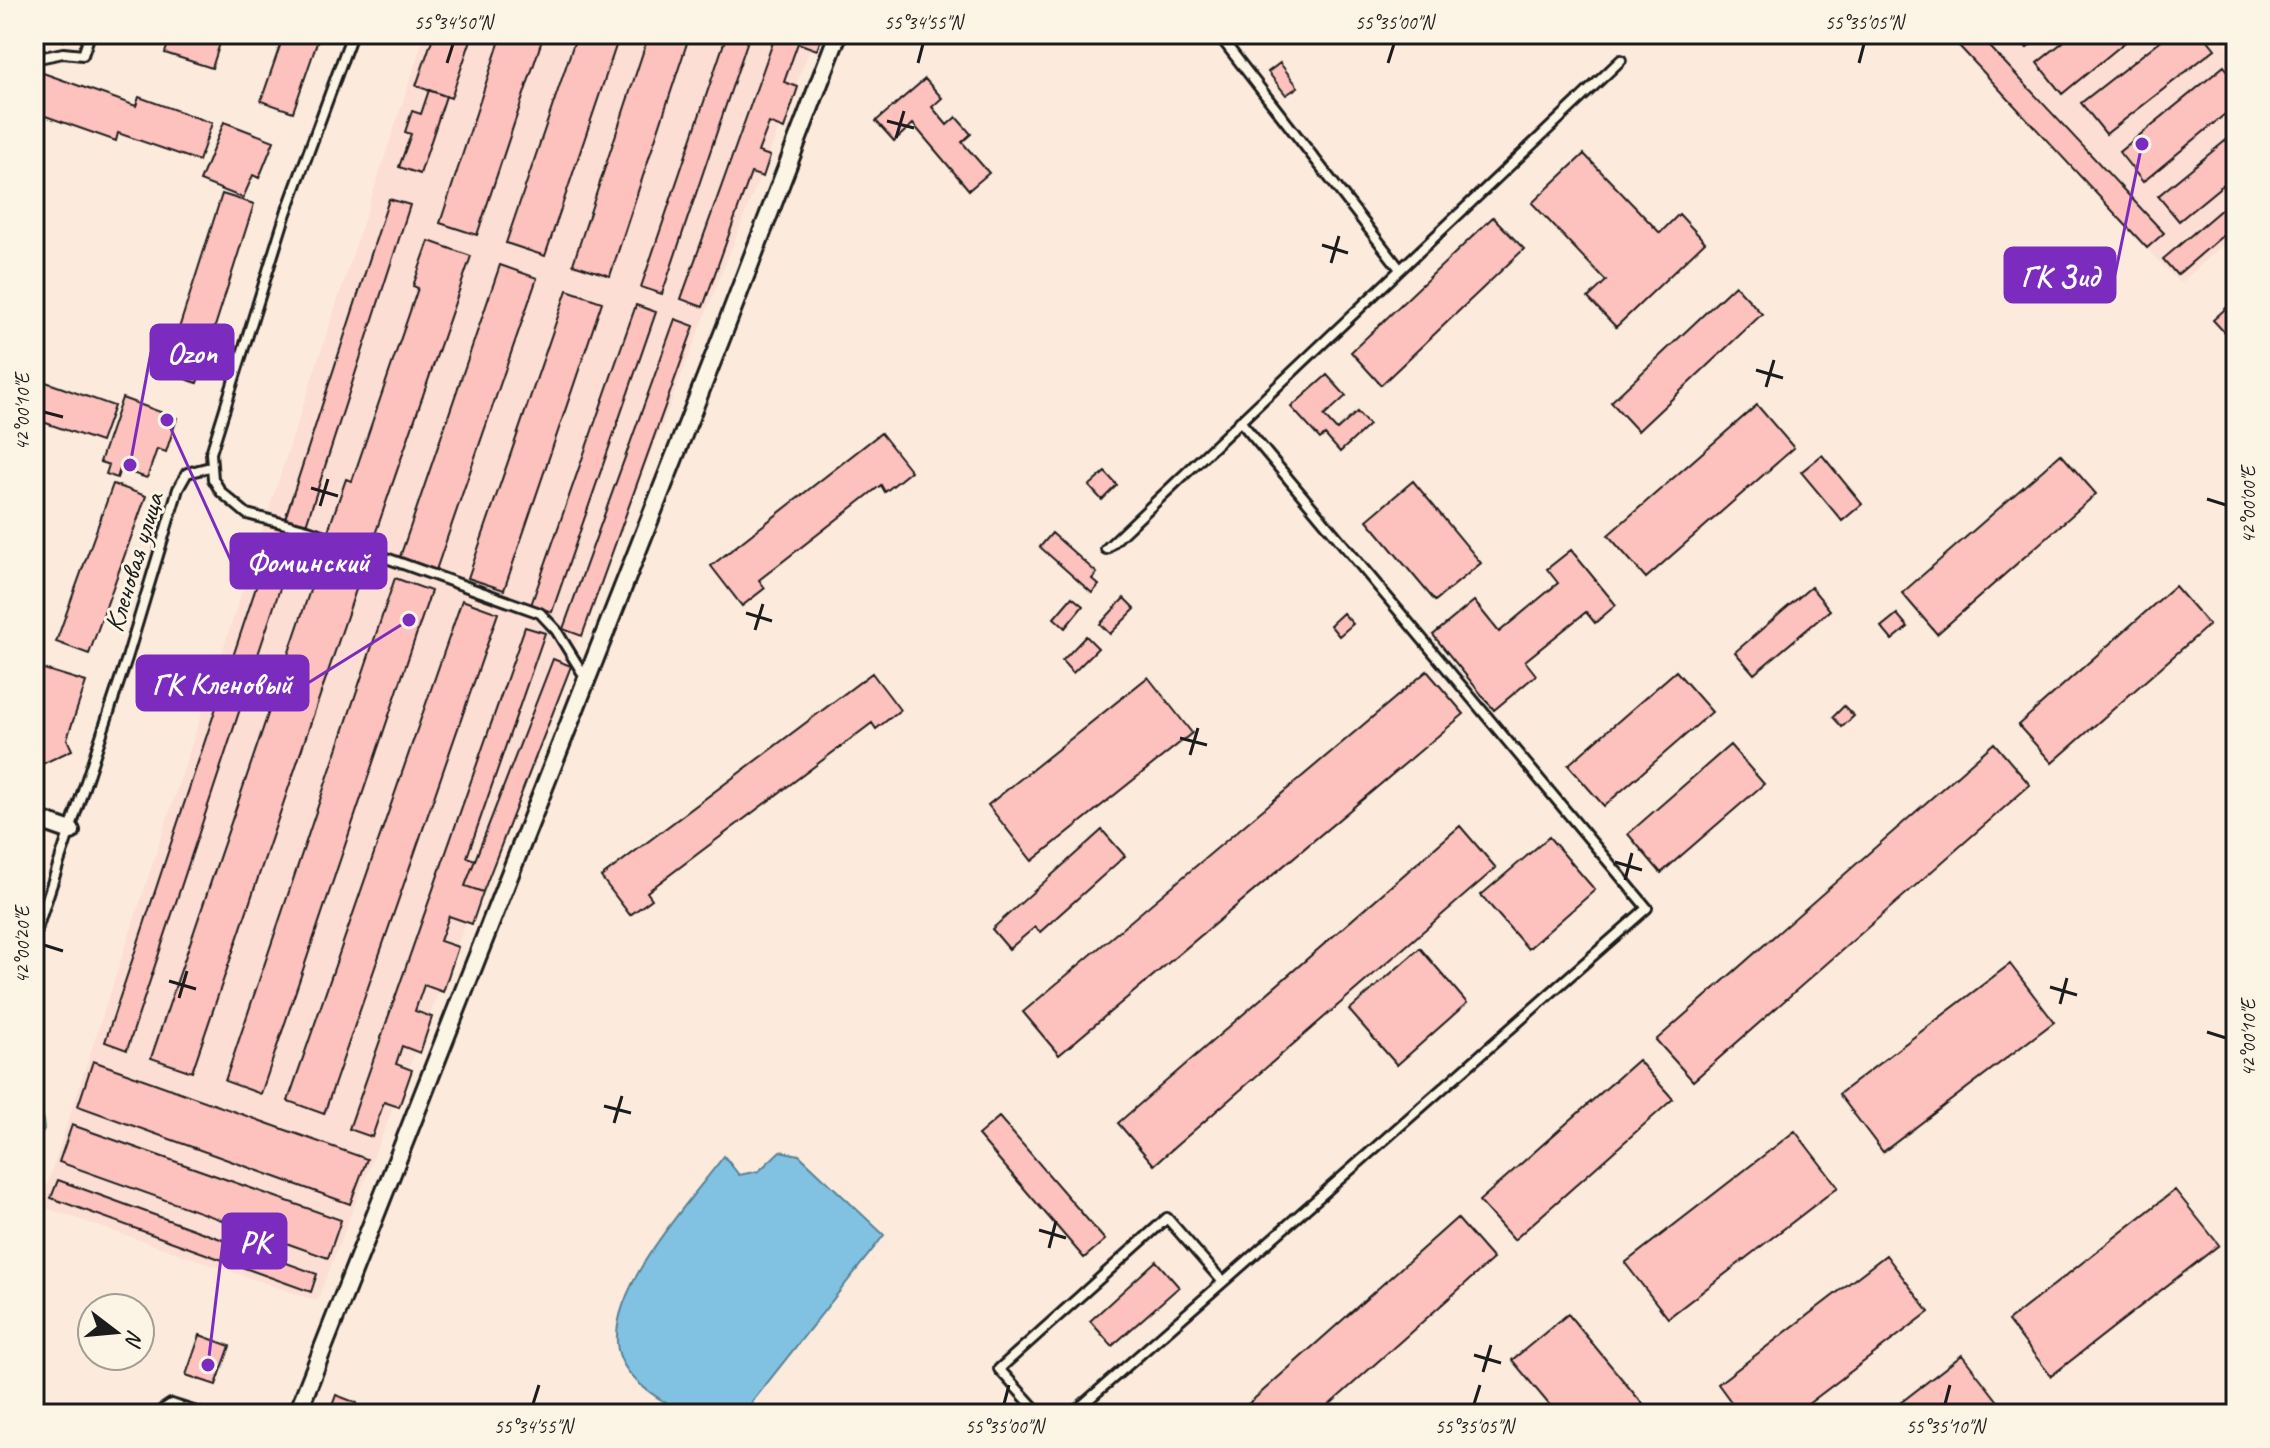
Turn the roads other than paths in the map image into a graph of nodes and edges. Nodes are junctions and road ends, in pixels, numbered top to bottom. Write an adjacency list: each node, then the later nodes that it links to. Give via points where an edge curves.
1 (90, 34): 5 (lane, via 83,55)
2 (352, 34): 9 (lane, via 286,213)
3 (838, 34): 11 (street)
4 (1218, 34): 7 (lane)
5 (34, 59)
6 (1621, 60): 7 (lane)
7 (1400, 269): 8 (lane)
8 (1240, 421): 10 (lane); 15 (lane, via 1647,908)
9 (210, 467): 11 (lane, via 221,492 247,514 308,530 540,613); 13 (lane, Кленовая улица, via 187,473 178,489)
10 (1106, 549)
11 (585, 677): 18 (street)
12 (34, 818): 13 (street)
13 (71, 831): 14 (lane, Кленовая улица)
14 (34, 938)
15 (1223, 1282): 19 (lane, via 1167,1218 999,1369); 20 (lane)
16 (156, 1414): 17 (lane, via 171,1404)
17 (203, 1414)
18 (297, 1414)
19 (1040, 1414)
20 (1072, 1414)

